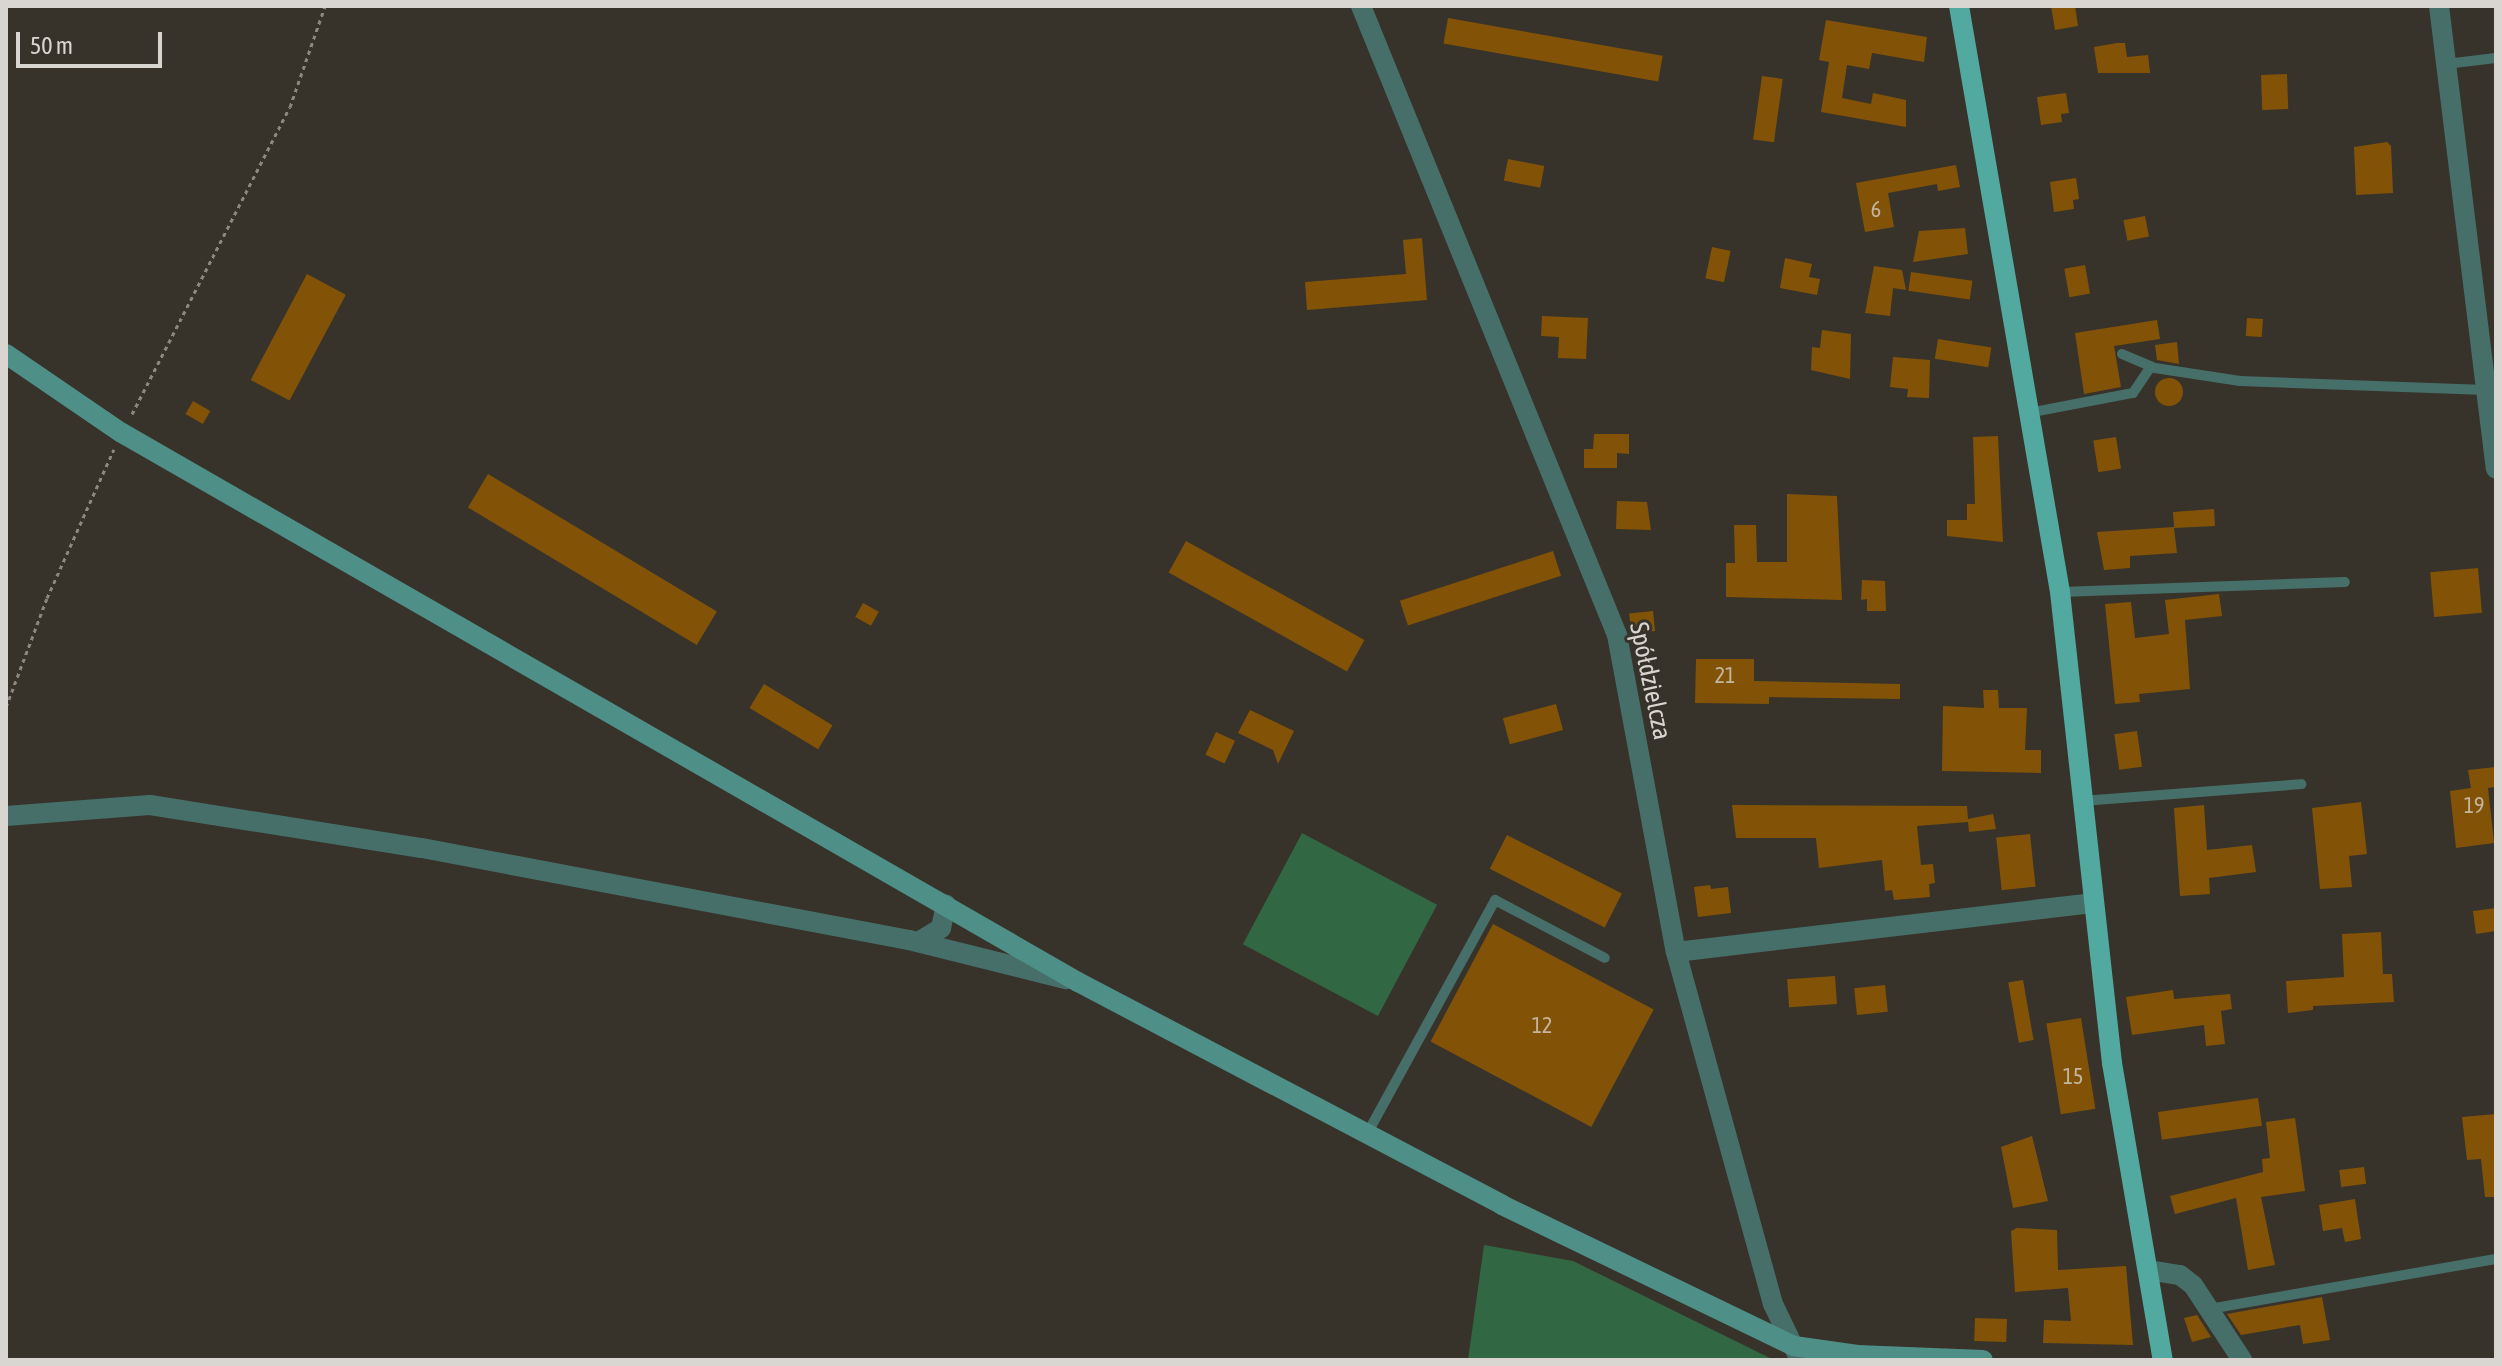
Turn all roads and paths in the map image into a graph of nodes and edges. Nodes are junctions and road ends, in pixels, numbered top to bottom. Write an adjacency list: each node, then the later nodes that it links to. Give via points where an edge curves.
1 (325, 6): 12 (path, via 290,107)
2 (1361, 6): 23 (street, Spółdzielcza, via 1617,635)
3 (1959, 6): 11 (main road)
4 (2439, 6): 6 (street)
5 (2496, 58): 6 (lane)
6 (2446, 64): 10 (street)
7 (6, 354): 12 (main road)
8 (2122, 354): 9 (lane)
9 (2151, 366): 10 (lane, via 2240,381); 11 (lane, via 2133,393)
10 (2486, 390): 13 (street)
11 (2028, 413): 15 (main road)
12 (122, 433): 16 (path, via 47,598); 21 (main road)
13 (2496, 469)
14 (2345, 582): 15 (lane)
15 (2060, 592): 18 (main road)
16 (6, 707)
17 (2301, 784): 18 (lane)
18 (2080, 802): 20 (main road)
19 (6, 816): 22 (street, via 150,805 422,848)
20 (2092, 903): 23 (street); 28 (main road, via 2112,1063)
21 (946, 905): 22 (street, via 941,928); 25 (main road)
22 (918, 942): 25 (street)
23 (1676, 952): 30 (street, Spółdzielcza, via 1773,1304)
24 (1605, 958): 26 (lane, via 1495,900)
25 (1078, 982): 26 (main road)
26 (1367, 1134): 30 (main road)
27 (2496, 1259): 29 (lane)
28 (2148, 1270): 29 (street, via 2187,1279); 32 (main road)
29 (2209, 1309): 33 (street)
30 (1797, 1353): 31 (main road)
31 (1983, 1360)
32 (2163, 1360)
33 (2242, 1360)

